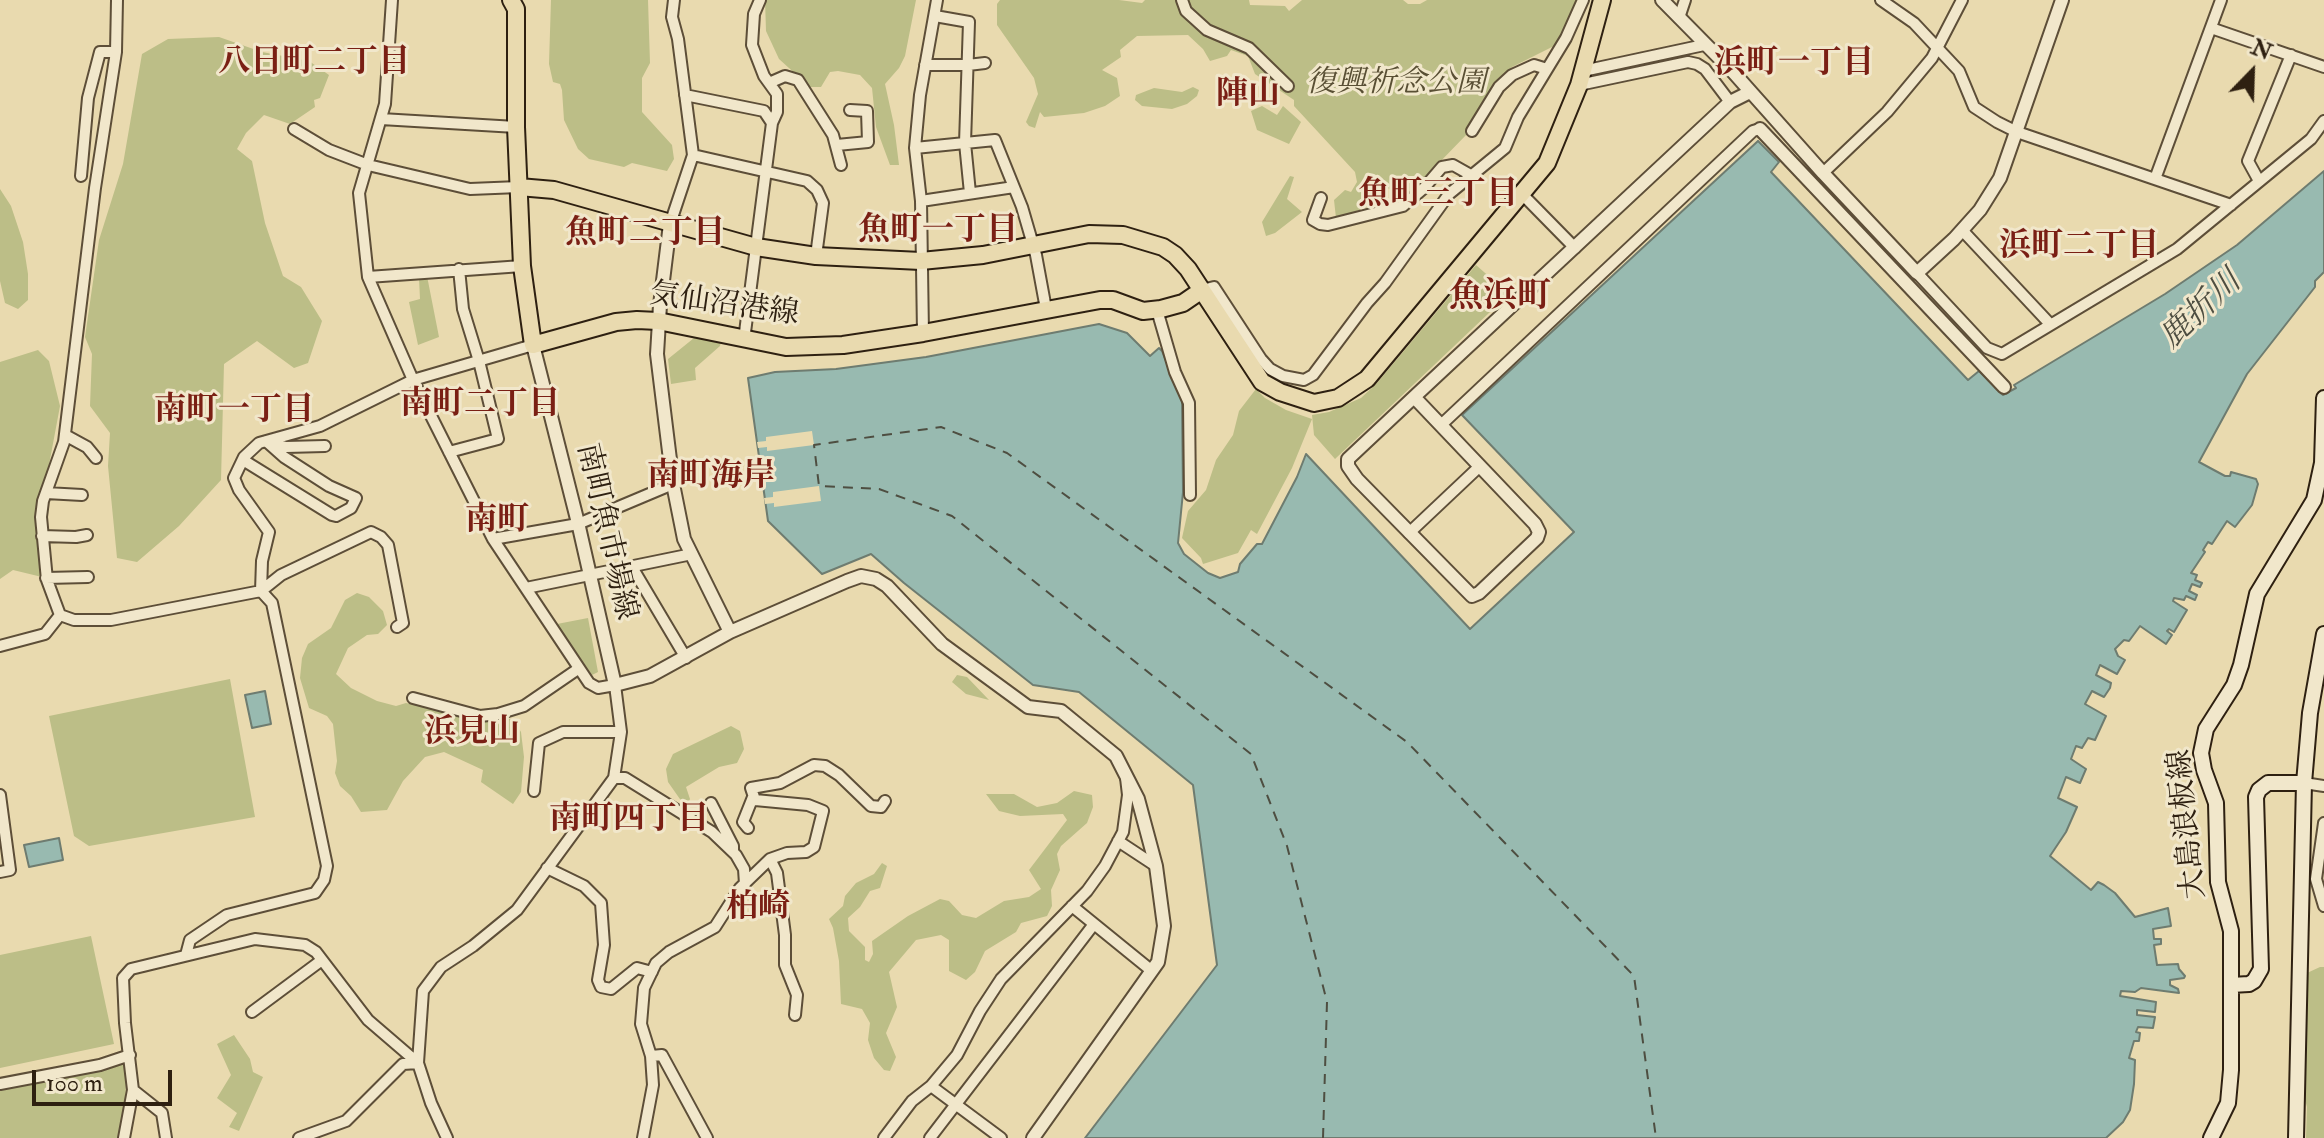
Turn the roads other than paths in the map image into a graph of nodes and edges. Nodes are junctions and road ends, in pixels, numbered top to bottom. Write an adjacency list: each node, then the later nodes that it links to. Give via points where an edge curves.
1 (117, 0): 21 (street)
2 (392, 0): 35 (street)
3 (511, 0): 38 (main road, via 516,9)
4 (674, 0): 32 (street)
5 (760, 0): 29 (street, via 752,45)
6 (937, 0): 16 (street)
7 (1182, 0): 30 (street, via 1207,30 1249,48)
8 (1583, 0): 27 (street)
9 (1602, 0): 28 (main road)
10 (1662, 0): 17 (street)
11 (1685, 0): 17 (street)
12 (1881, 0): 20 (street)
13 (1962, 0): 20 (street)
14 (2062, 0): 42 (street)
15 (2221, 0): 18 (street)
16 (935, 16): 24 (street); 25 (street, via 969,22)
17 (1679, 18): 19 (street)
18 (2211, 28): 22 (street); 53 (street)
19 (1704, 45): 28 (street); 31 (street)
20 (1938, 48): 42 (street, via 1959,71 1974,107); 50 (street, via 1887,112)
21 (116, 52): 52 (street, via 100,52 88,98); 87 (street)
22 (2291, 55): 26 (street); 54 (street, via 2248,161)
23 (985, 63): 25 (street)
24 (925, 65): 25 (street); 45 (street)
25 (968, 65): 43 (street)
26 (2324, 67)
27 (1547, 69): 41 (street, via 1534,65 1512,75); 51 (street, via 1505,148)
28 (1581, 78): 33 (street, via 1688,62 1705,69); 58 (main road, via 1547,163)
29 (769, 83): 37 (street, via 777,94); 44 (street, via 785,76 798,80)
30 (1288, 86)
31 (1750, 92): 33 (street); 50 (street)
32 (685, 95): 37 (street, via 764,111); 46 (street)
33 (1730, 102): 66 (street)
34 (850, 110): 44 (street, via 867,111 868,142)
35 (381, 119): 38 (street); 47 (street)
36 (2324, 121): 54 (street, via 2311,139)
37 (772, 123): 49 (street)
38 (516, 127): 55 (main road)
39 (294, 129): 47 (street)
40 (1760, 129): 83 (street); 86 (street)
41 (1472, 131)
42 (2017, 132): 53 (street); 63 (street, via 2000,178)
43 (965, 143): 45 (street); 56 (street, via 995,140); 57 (street)
44 (837, 145): 48 (street)
45 (915, 148): 60 (street)
46 (693, 155): 49 (street); 62 (street)
47 (368, 165): 55 (street, via 470,189); 72 (street, via 359,193)
48 (841, 165)
49 (765, 173): 65 (street); 67 (street, via 807,181 817,190 823,203)
50 (1823, 173): 71 (street)
51 (1469, 174): 59 (street, via 1453,165 1442,167 1403,206 1328,225 1313,220); 73 (street, via 1304,380 1270,369 1214,287)
52 (81, 176)
53 (2155, 179): 61 (street)
54 (2259, 181): 61 (street)
55 (519, 187): 62 (main road, via 554,190); 69 (main road)
56 (1014, 187): 57 (street); 64 (street)
57 (970, 193): 60 (street)
58 (1522, 194): 66 (street); 73 (main road, via 1367,379 1338,398 1314,403 1262,382)
59 (1321, 198)
60 (921, 201): 68 (street)
61 (2231, 205): 77 (street, via 2177,249)
62 (670, 224): 65 (main road); 76 (street)
63 (1962, 230): 71 (street); 77 (street)
64 (1033, 245): 68 (main road); 73 (main road, via 1089,234 1123,235 1175,255); 74 (street)
65 (756, 247): 67 (main road); 79 (street)
66 (1575, 248): 84 (street)
67 (816, 256): 68 (main road)
68 (921, 261): 78 (street)
69 (522, 266): 70 (street); 80 (main road)
70 (459, 269): 72 (street); 81 (street, via 463,309)
71 (1917, 273): 77 (street, via 1987,348 2002,354)
72 (368, 277): 82 (street)
73 (1202, 290): 75 (main road, via 1183,303)
74 (1046, 309): 75 (main road, 気仙沼港線, via 1113,300 1143,311); 78 (main road, 気仙沼港線)
75 (1157, 310): 97 (street, via 1189,403)
76 (658, 321): 79 (main road, 気仙沼港線); 80 (main road, 気仙沼港線, via 616,322); 94 (street, via 659,383)
77 (2050, 324)
78 (923, 333): 79 (main road, 気仙沼港線, via 843,345 786,347)
79 (744, 340)
80 (533, 345): 81 (street); 98 (street, 南町魚市場線)
81 (479, 361): 82 (street); 90 (street, via 498,439)
82 (413, 380): 88 (street, via 320,426); 90 (street)
83 (2004, 387)
84 (1414, 397): 86 (street); 99 (street, via 1348,459 1357,479)
85 (2324, 398): 145 (main road, 大島浪板線, via 2322,463 2314,500 2257,594 2234,685 2206,729 2201,753 2216,803 2218,882 2231,931)
86 (1441, 425): 93 (street)
87 (65, 435): 91 (street); 96 (street)
88 (266, 441): 89 (street, via 286,447); 92 (street); 92 (street, via 329,486 356,498 355,503 332,515)
89 (325, 446)
90 (449, 452): 102 (street)
91 (96, 458)
92 (243, 460): 109 (street, via 234,478 269,532)
93 (1480, 466): 99 (street); 99 (street, via 1535,524 1537,538 1526,549 1472,596)
94 (673, 484): 98 (street); 103 (street)
95 (79, 492): 96 (street)
96 (46, 493): 101 (street)
97 (1190, 495)
98 (578, 524): 102 (street); 105 (street, 南町魚市場線)
99 (1409, 533)
100 (87, 535): 101 (street)
101 (42, 536): 107 (street)
102 (493, 539): 108 (street)
103 (692, 554): 104 (street); 112 (street)
104 (632, 567): 105 (street); 115 (street)
105 (589, 576): 108 (street); 117 (street, 南町魚市場線)
106 (88, 577): 107 (street)
107 (46, 578): 110 (street)
108 (526, 588): 116 (street)
109 (261, 591): 110 (street, via 111,620); 111 (street, via 281,575 371,532 388,545 403,623); 141 (street, via 275,615 327,866 315,893 227,915 190,940)
110 (60, 615): 114 (street, via 45,634)
111 (397, 627)
112 (730, 632): 115 (street); 120 (street, via 847,581 861,576 876,579 942,644 1028,707 1061,711 1116,756)
113 (2324, 634): 122 (main road)
114 (0, 646)
115 (686, 658): 117 (street, via 650,676)
116 (578, 669): 117 (street, via 598,688); 118 (street, via 524,706 498,714 480,716)
117 (615, 685): 119 (street)
118 (413, 698)
119 (621, 732): 121 (street); 124 (street, via 563,732 539,743)
120 (1125, 771): 131 (street, via 1128,795); 134 (street)
121 (614, 778): 132 (street, via 625,778 712,832); 135 (street)
122 (2304, 783): 123 (street); 145 (main road, 大島浪板線, via 2268,783 2256,797 2261,969 2249,984); 166 (main road)
123 (2324, 786)
124 (534, 791)
125 (0, 795): 136 (street, via 10,870)
126 (753, 797): 127 (street, via 751,788 780,783 814,765 839,775 871,806 881,807); 130 (street, via 743,822); 133 (street, via 823,811 814,847)
127 (885, 801)
128 (711, 803): 132 (street)
129 (2324, 823): 139 (street, via 2316,879)
130 (748, 828)
131 (1118, 841): 134 (street); 138 (street)
132 (733, 852): 137 (street, via 744,869)
133 (770, 859): 137 (street); 147 (street, via 777,873 785,965 797,995)
134 (1156, 866): 143 (street, via 1164,926)
135 (547, 868): 144 (street, via 584,886 601,903 601,987 611,989 637,968); 150 (street, via 517,910 432,977 423,991)
136 (0, 872)
137 (745, 884): 144 (street, via 715,927 669,952)
138 (1072, 906): 140 (street); 152 (street, via 1001,979 957,1055)
139 (2324, 906)
140 (1094, 924): 143 (street); 154 (street)
141 (186, 955): 142 (street, via 274,939 305,945); 148 (street, via 131,969 123,978)
142 (322, 960): 146 (street); 150 (street, via 368,1020)
143 (1152, 971): 164 (street)
144 (652, 972): 149 (street, via 644,988 641,1024)
145 (2231, 985): 165 (main road, 大島浪板線, via 2228,1103)
146 (252, 1012)
147 (795, 1015)
148 (130, 1055): 151 (street); 153 (street)
149 (651, 1056): 159 (street, via 653,1085); 160 (street, via 662,1055)
150 (418, 1063): 157 (street, via 403,1064 346,1121); 158 (street)
151 (0, 1084)
152 (931, 1086): 154 (street); 161 (street, via 912,1101)
153 (133, 1090): 155 (street); 156 (street, via 162,1113)
154 (955, 1104): 162 (street); 163 (street)
155 (124, 1138)
156 (166, 1138)
157 (299, 1138)
158 (447, 1138)
159 (643, 1138)
160 (707, 1138)
161 (884, 1138)
162 (930, 1138)
163 (1001, 1138)
164 (1033, 1138)
165 (2211, 1138)
166 (2296, 1138)

